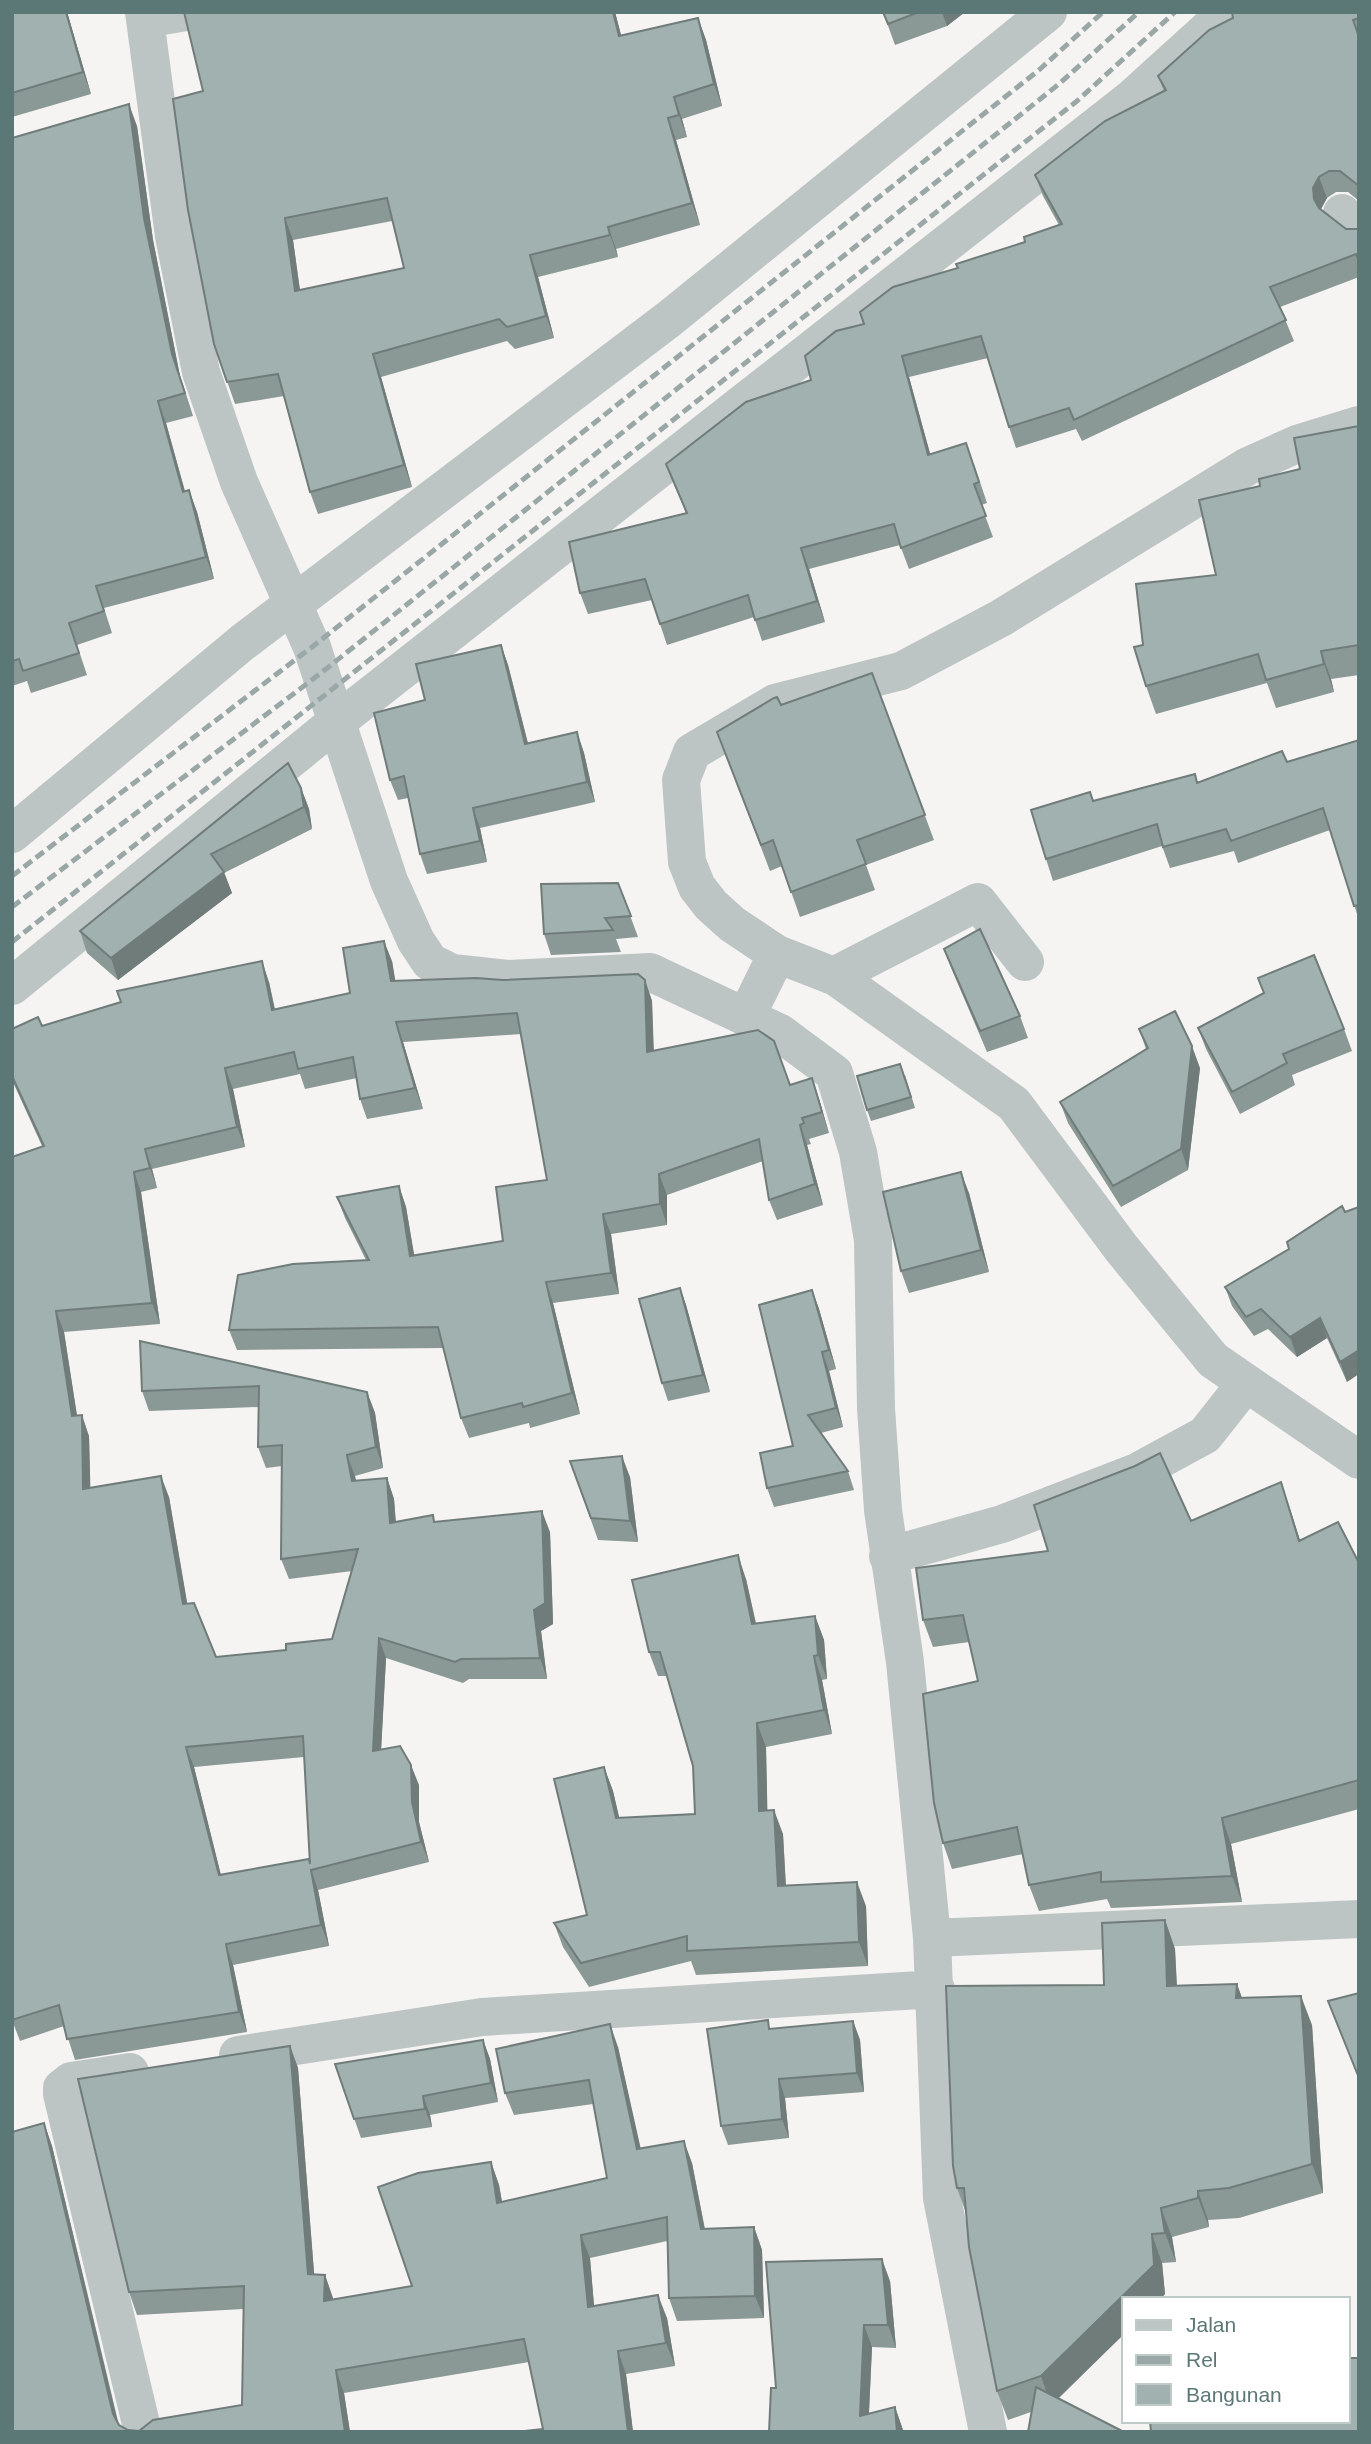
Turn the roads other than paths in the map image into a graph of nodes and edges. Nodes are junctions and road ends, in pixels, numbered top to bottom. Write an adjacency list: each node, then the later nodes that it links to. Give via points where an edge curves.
1 (186, 12): 4 (street)
2 (1048, 12): 8 (street, via 670,319)
3 (1227, 12): 9 (street, via 1131,99)
4 (145, 15): 5 (street)
5 (157, 97): 6 (street); 8 (street, via 174,236 201,372 239,482)
6 (117, 109)
7 (1359, 425): 11 (street, via 1297,443 1248,466 1001,618 901,671 775,703 692,752 681,780 687,862 711,905)
8 (291, 604): 9 (street, via 312,647); 10 (street)
9 (335, 723): 14 (street); 15 (street, via 389,881 430,962 452,972 509,979 650,972)
10 (12, 834)
11 (773, 961): 13 (street); 15 (street)
12 (1025, 961): 13 (street, via 978,902)
13 (834, 976): 16 (street, via 1014,1104 1122,1249 1213,1360)
14 (12, 986)
15 (749, 1009): 18 (street, via 834,1073 858,1152 873,1240 876,1408)
16 (1242, 1387): 17 (street); 18 (street, via 1205,1435 1137,1472 1002,1524)
17 (1359, 1460)
18 (888, 1556): 20 (street, via 905,1662)
19 (1359, 1919): 20 (street)
20 (932, 1938): 21 (street)
21 (936, 1989): 22 (street, via 482,2017); 25 (street, via 942,2198)
22 (208, 2060)
23 (166, 2066): 24 (street, via 71,2081 62,2088)
24 (143, 2432)
25 (988, 2432)

